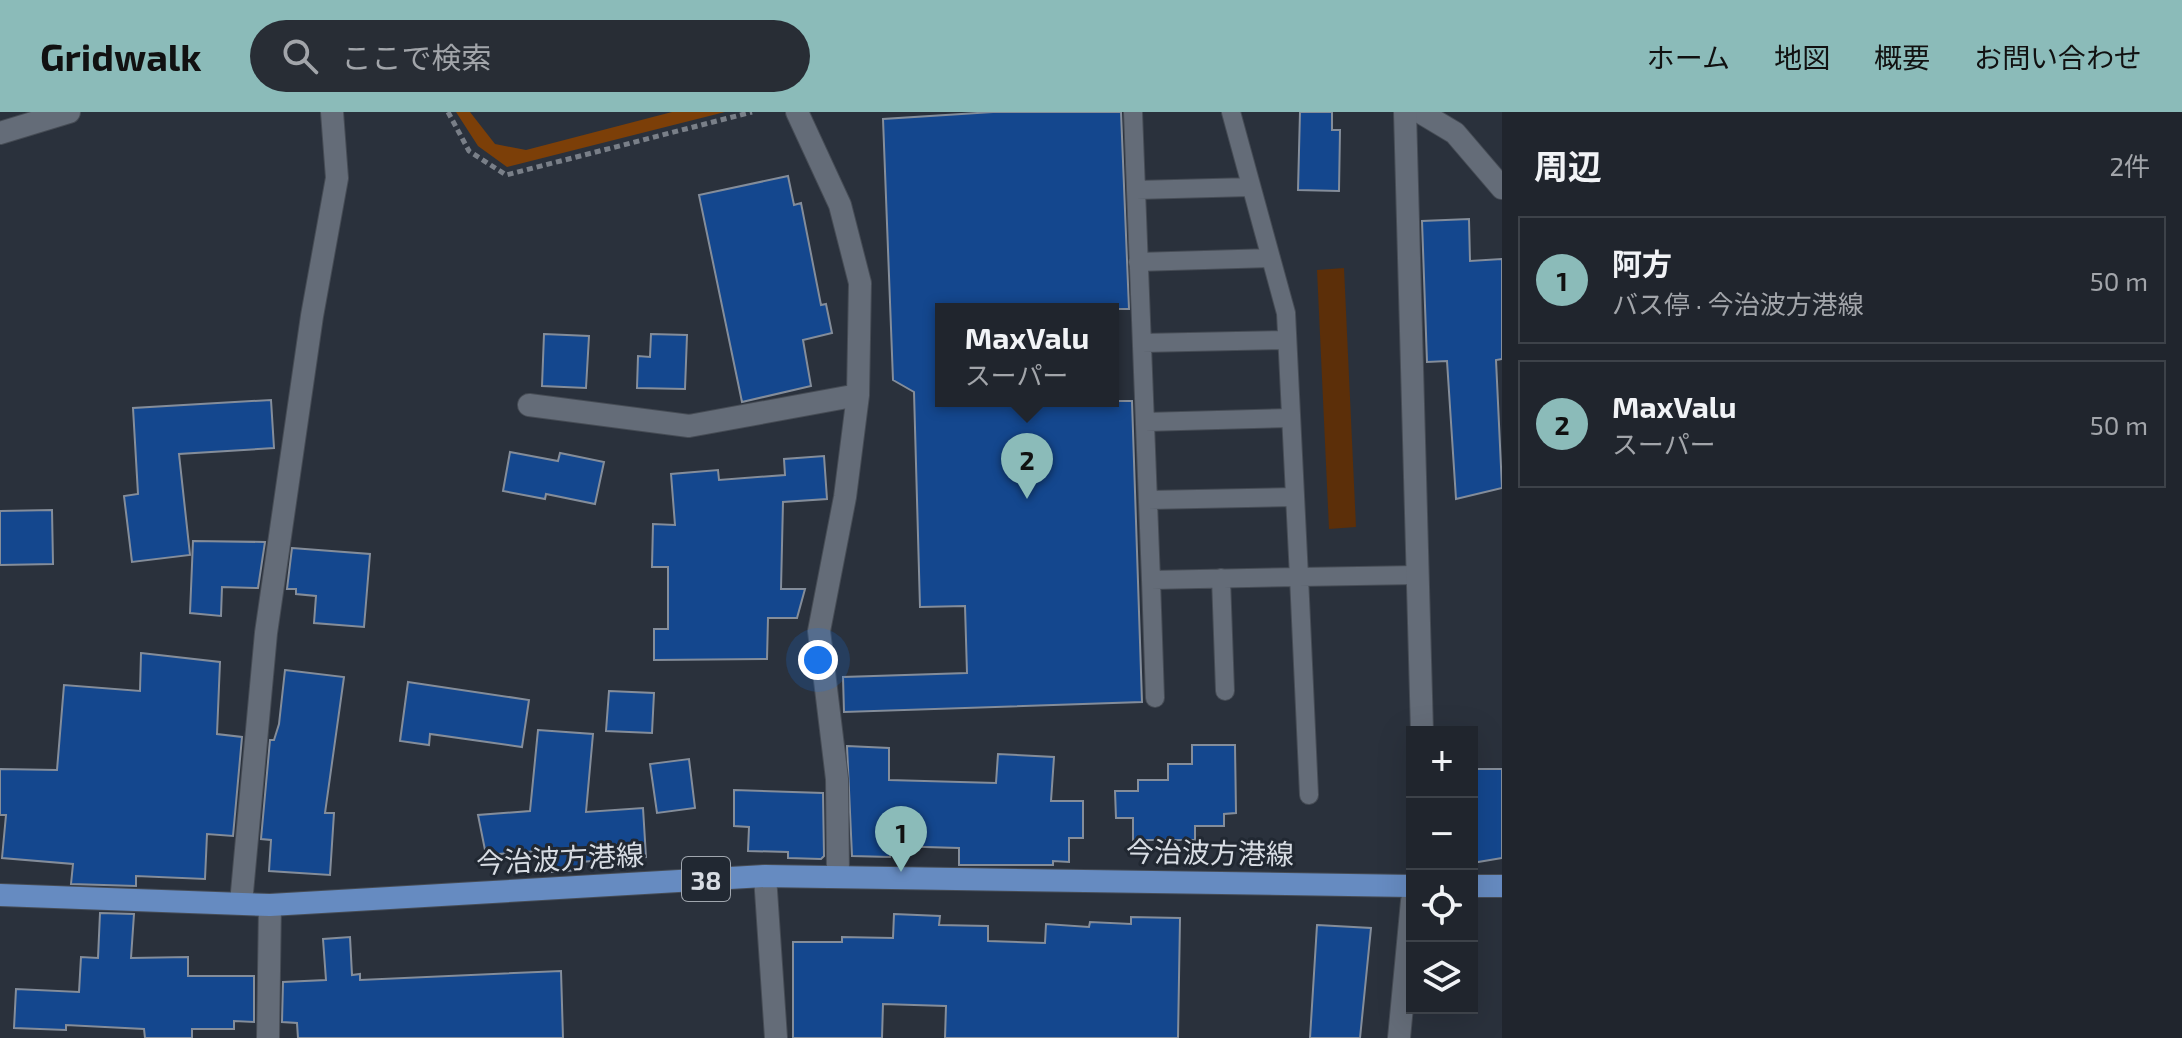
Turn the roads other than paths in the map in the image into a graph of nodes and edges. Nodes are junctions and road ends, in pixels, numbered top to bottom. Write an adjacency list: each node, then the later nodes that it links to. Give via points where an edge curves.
1 (69, 112): 8 (street)
2 (332, 112): 36 (street, via 337,178 266,633)
3 (797, 112): 16 (street, via 840,205 860,283)
4 (1133, 112): 11 (lane)
5 (1231, 112): 9 (lane)
6 (1405, 112): 22 (street)
7 (1420, 112): 10 (street, via 1455,133)
8 (0, 133)
9 (1251, 187): 11 (lane); 12 (lane)
10 (1502, 188)
11 (1136, 190): 13 (lane)
12 (1271, 258): 13 (lane); 14 (lane, via 1286,313)
13 (1138, 262): 15 (lane)
14 (1287, 340): 15 (lane); 18 (lane)
15 (1142, 343): 19 (lane)
16 (858, 395): 17 (street, via 689,426); 31 (street, via 819,631 837,779)
17 (529, 405)
18 (1291, 418): 19 (lane); 20 (lane)
19 (1145, 422): 21 (lane)
20 (1295, 497): 21 (lane); 23 (lane)
21 (1148, 500): 25 (lane)
22 (1417, 575): 23 (lane); 28 (street)
23 (1299, 577): 24 (lane); 29 (lane)
24 (1221, 578): 25 (lane); 26 (lane)
25 (1151, 580): 27 (lane)
26 (1225, 691)
27 (1155, 698)
28 (1422, 726)
29 (1309, 795)
30 (765, 876): 31 (main road, 今治波方港線 / 38); 37 (main road, 今治波方港線 / 38); 40 (street)
31 (838, 876): 32 (main road, 今治波方港線 / 38)
32 (1406, 886)
33 (1478, 886): 34 (main road)
34 (1502, 886)
35 (0, 895): 36 (main road, 今治波方港線 / 38)
36 (241, 903): 37 (main road, 今治波方港線 / 38)
37 (270, 905): 39 (street)
38 (1408, 942): 41 (street)
39 (268, 1038)
40 (776, 1038)
41 (1399, 1038)

